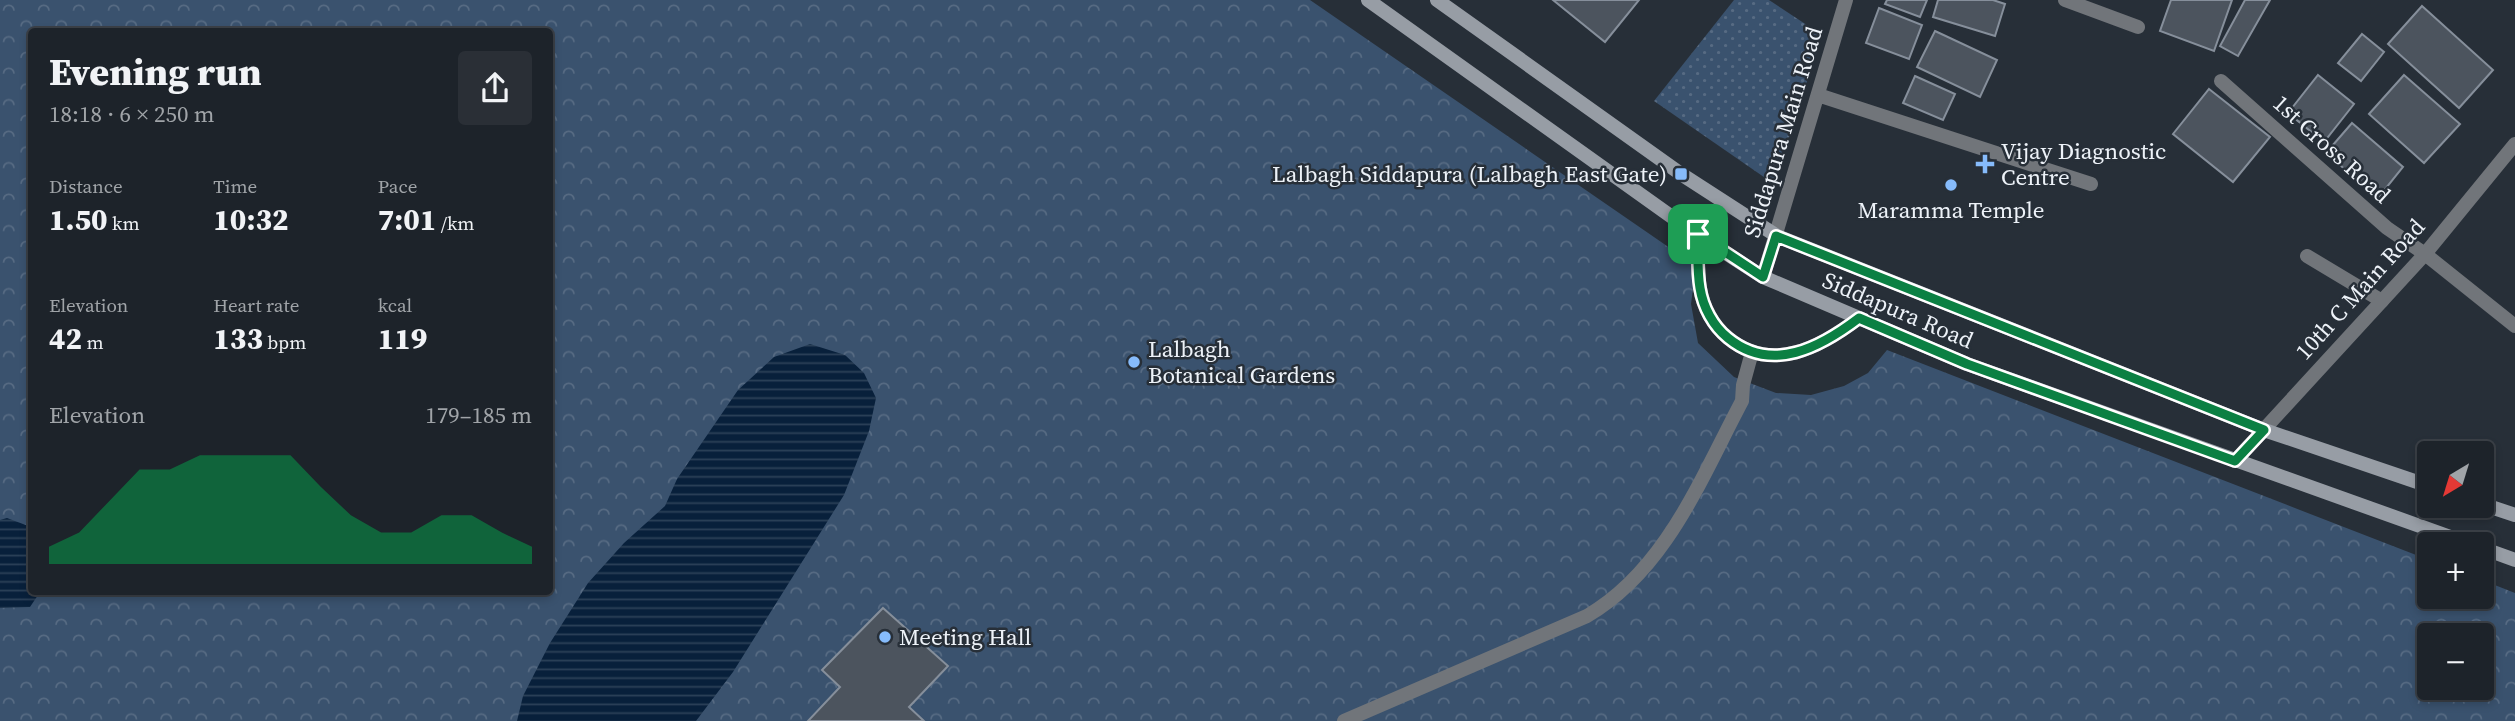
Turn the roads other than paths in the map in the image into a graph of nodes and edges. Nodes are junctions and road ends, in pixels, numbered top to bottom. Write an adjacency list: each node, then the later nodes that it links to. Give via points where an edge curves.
1 (1368, 0): 10 (main road, Siddapura Road)
2 (1437, 0): 11 (main road, Siddapura Road)
3 (1846, 0): 7 (street, Siddapura Main Road)
4 (2065, 0): 5 (street)
5 (2138, 27)
6 (2221, 81): 12 (street, 1st Cross Road, via 2387,228)
7 (1818, 95): 9 (street); 11 (street, Siddapura Main Road)
8 (2515, 144): 12 (street, 10th C Main Road)
9 (2091, 184)
10 (1698, 234): 14 (main road, Siddapura Road); 18 (street, via 1698,275 1704,304 1720,332)
11 (1776, 236): 14 (street, Siddapura Main Road); 19 (main road, Siddapura Road)
12 (2425, 254): 15 (street, 10th C Main Road); 17 (street, 1st Cross Road)
13 (2307, 256): 15 (street)
14 (1763, 277): 16 (main road, Siddapura Road)
15 (2382, 301): 19 (street, 10th C Main Road)
16 (1859, 318): 18 (street, via 1816,346 1793,354); 20 (main road, Siddapura Road, via 1967,364)
17 (2515, 326)
18 (1752, 352): 27 (street, via 1742,401 1673,531 1614,598 1587,616)
19 (2264, 430): 20 (street, 10th C Main Road); 21 (main road, Siddapura Road)
20 (2235, 461): 24 (main road, Siddapura Road)
21 (2417, 482)
22 (2494, 508): 23 (main road)
23 (2515, 515)
24 (2436, 532)
25 (2494, 552): 26 (main road)
26 (2515, 560)
27 (1344, 721)

